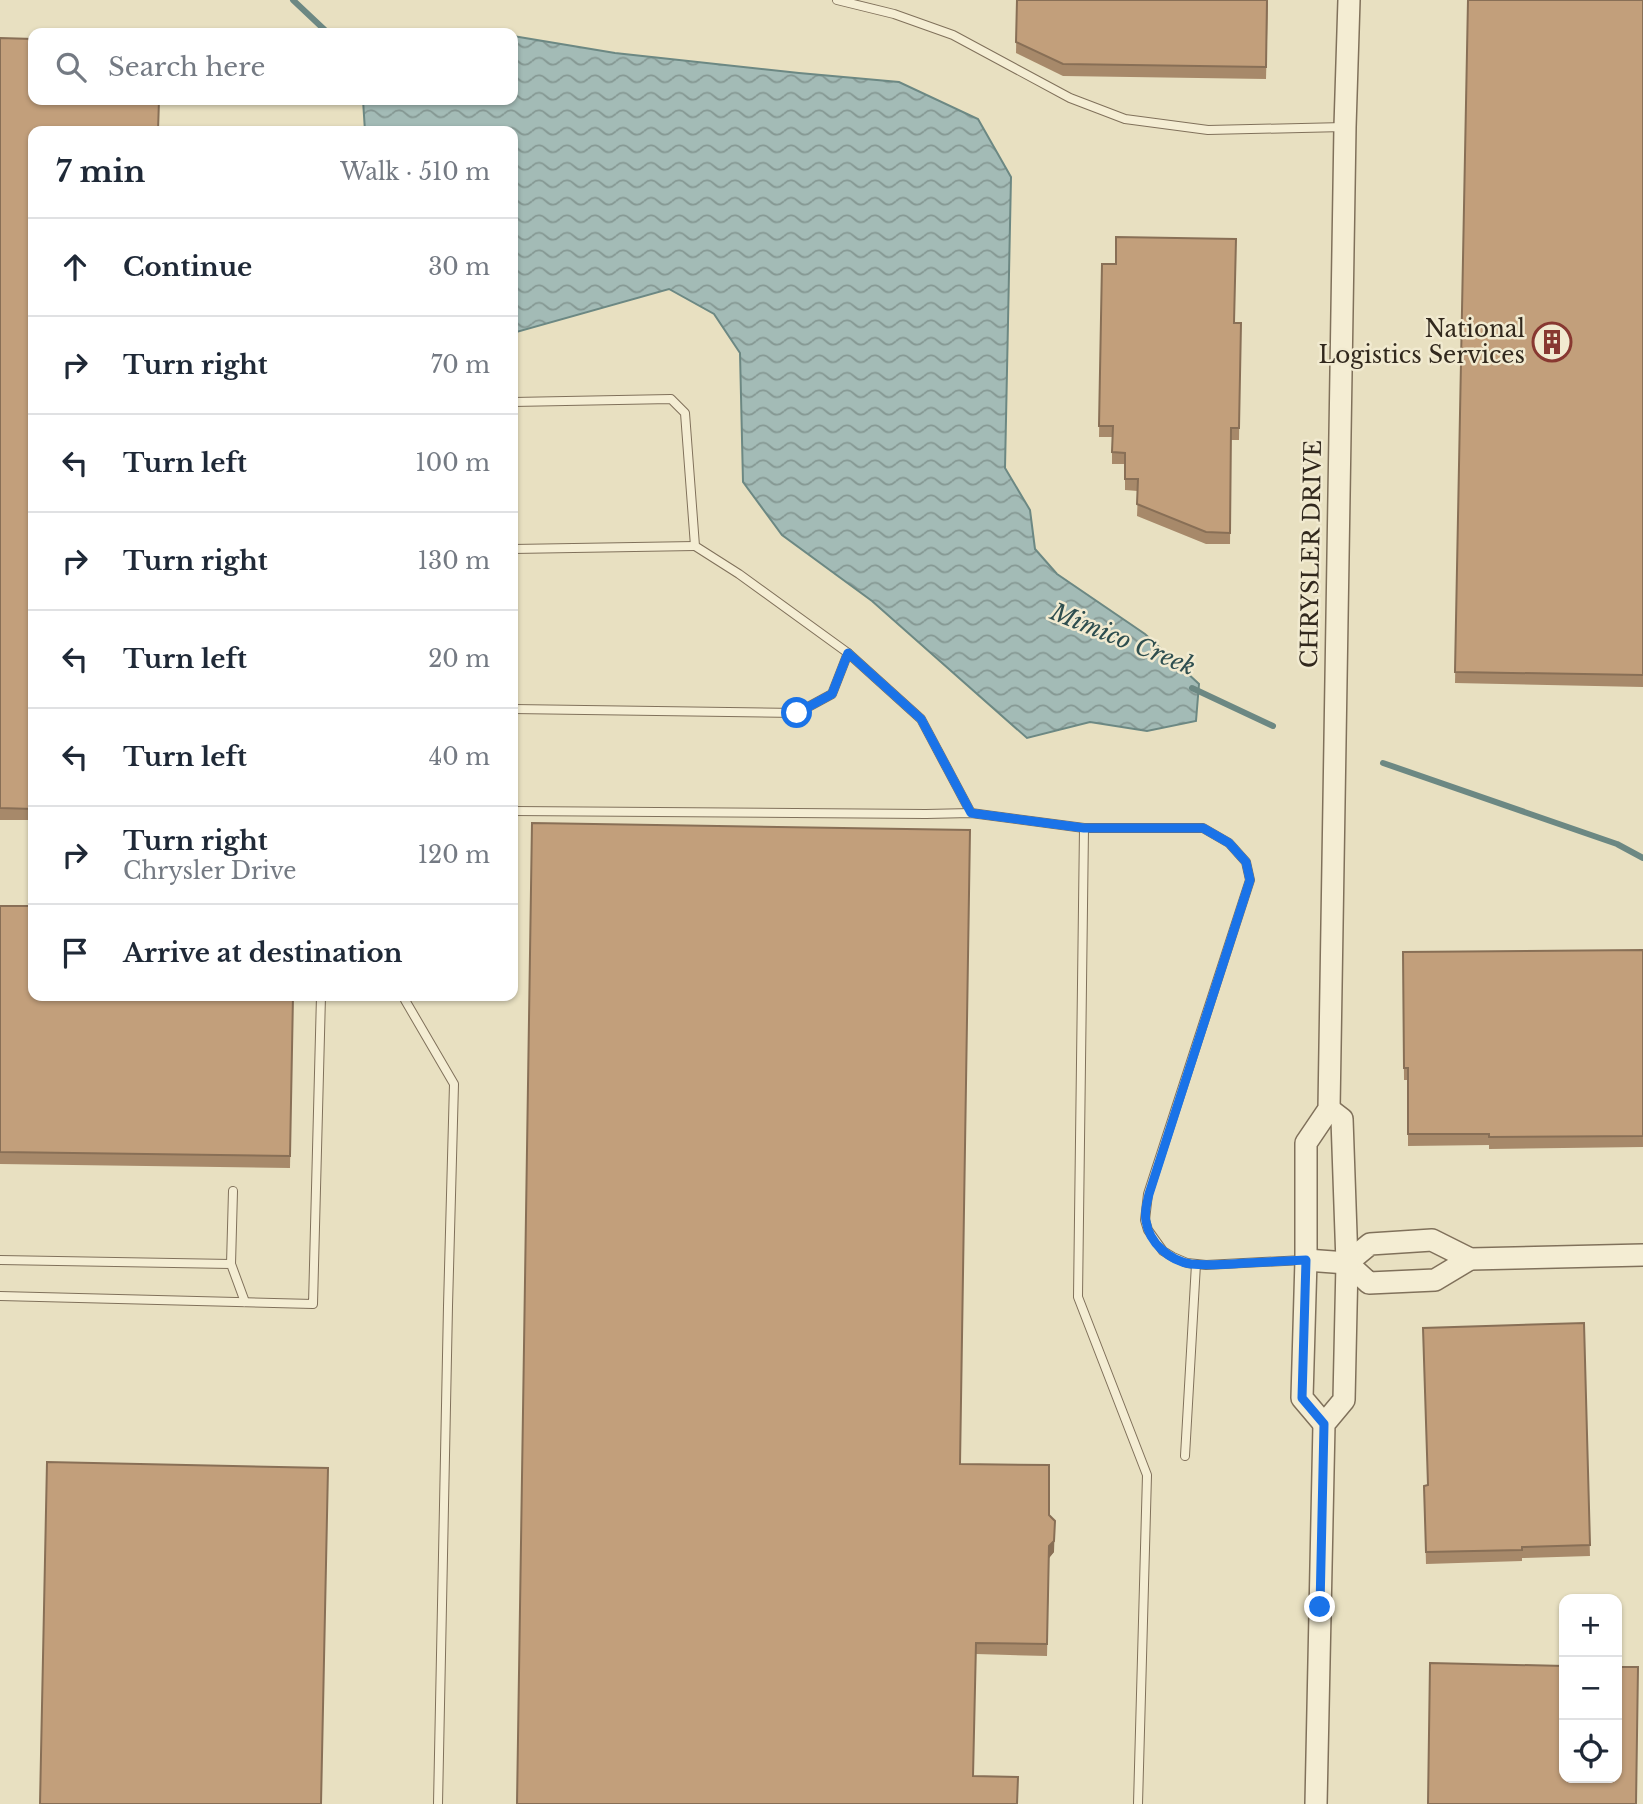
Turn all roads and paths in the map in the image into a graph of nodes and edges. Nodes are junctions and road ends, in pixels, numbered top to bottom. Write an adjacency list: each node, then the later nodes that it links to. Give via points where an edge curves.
1 (837, 0): 3 (lane, via 953,35 1070,98 1125,119 1208,130)
2 (1349, 0): 3 (street, CHRYSLER DRIVE)
3 (1345, 127): 14 (street, CHRYSLER DRIVE)
4 (518, 402): 5 (lane, via 671,399 685,413)
5 (695, 546): 6 (lane); 7 (lane)
6 (518, 549)
7 (848, 653): 8 (lane, via 832,694 797,713); 10 (lane, via 921,719)
8 (518, 709)
9 (518, 811): 10 (lane)
10 (971, 813): 11 (lane)
11 (1084, 828): 22 (lane, via 1203,828 1229,843 1246,862 1250,880 1146,1208 1148,1230 1163,1251); 28 (lane, via 1078,1297 1147,1475)
12 (321, 1001): 24 (lane, via 313,1304)
13 (406, 1001): 27 (lane, via 454,1084)
14 (1329, 1109): 19 (street, via 1306,1143); 20 (street, CHRYSLER DRIVE, via 1342,1119)
15 (233, 1191): 21 (lane)
16 (1643, 1255): 17 (street)
17 (1470, 1259): 20 (street, via 1432,1240 1370,1244); 20 (street, via 1435,1280 1368,1283)
18 (0, 1260): 21 (lane)
19 (1306, 1260): 20 (street); 22 (lane); 25 (street, via 1302,1398)
20 (1347, 1263): 25 (street, CHRYSLER DRIVE, via 1344,1400)
21 (231, 1264): 24 (lane)
22 (1196, 1264): 26 (lane)
23 (0, 1296): 24 (lane)
24 (245, 1302)
25 (1324, 1424): 29 (street)
26 (1185, 1456)
27 (438, 1804)
28 (1138, 1804)
29 (1316, 1804)

